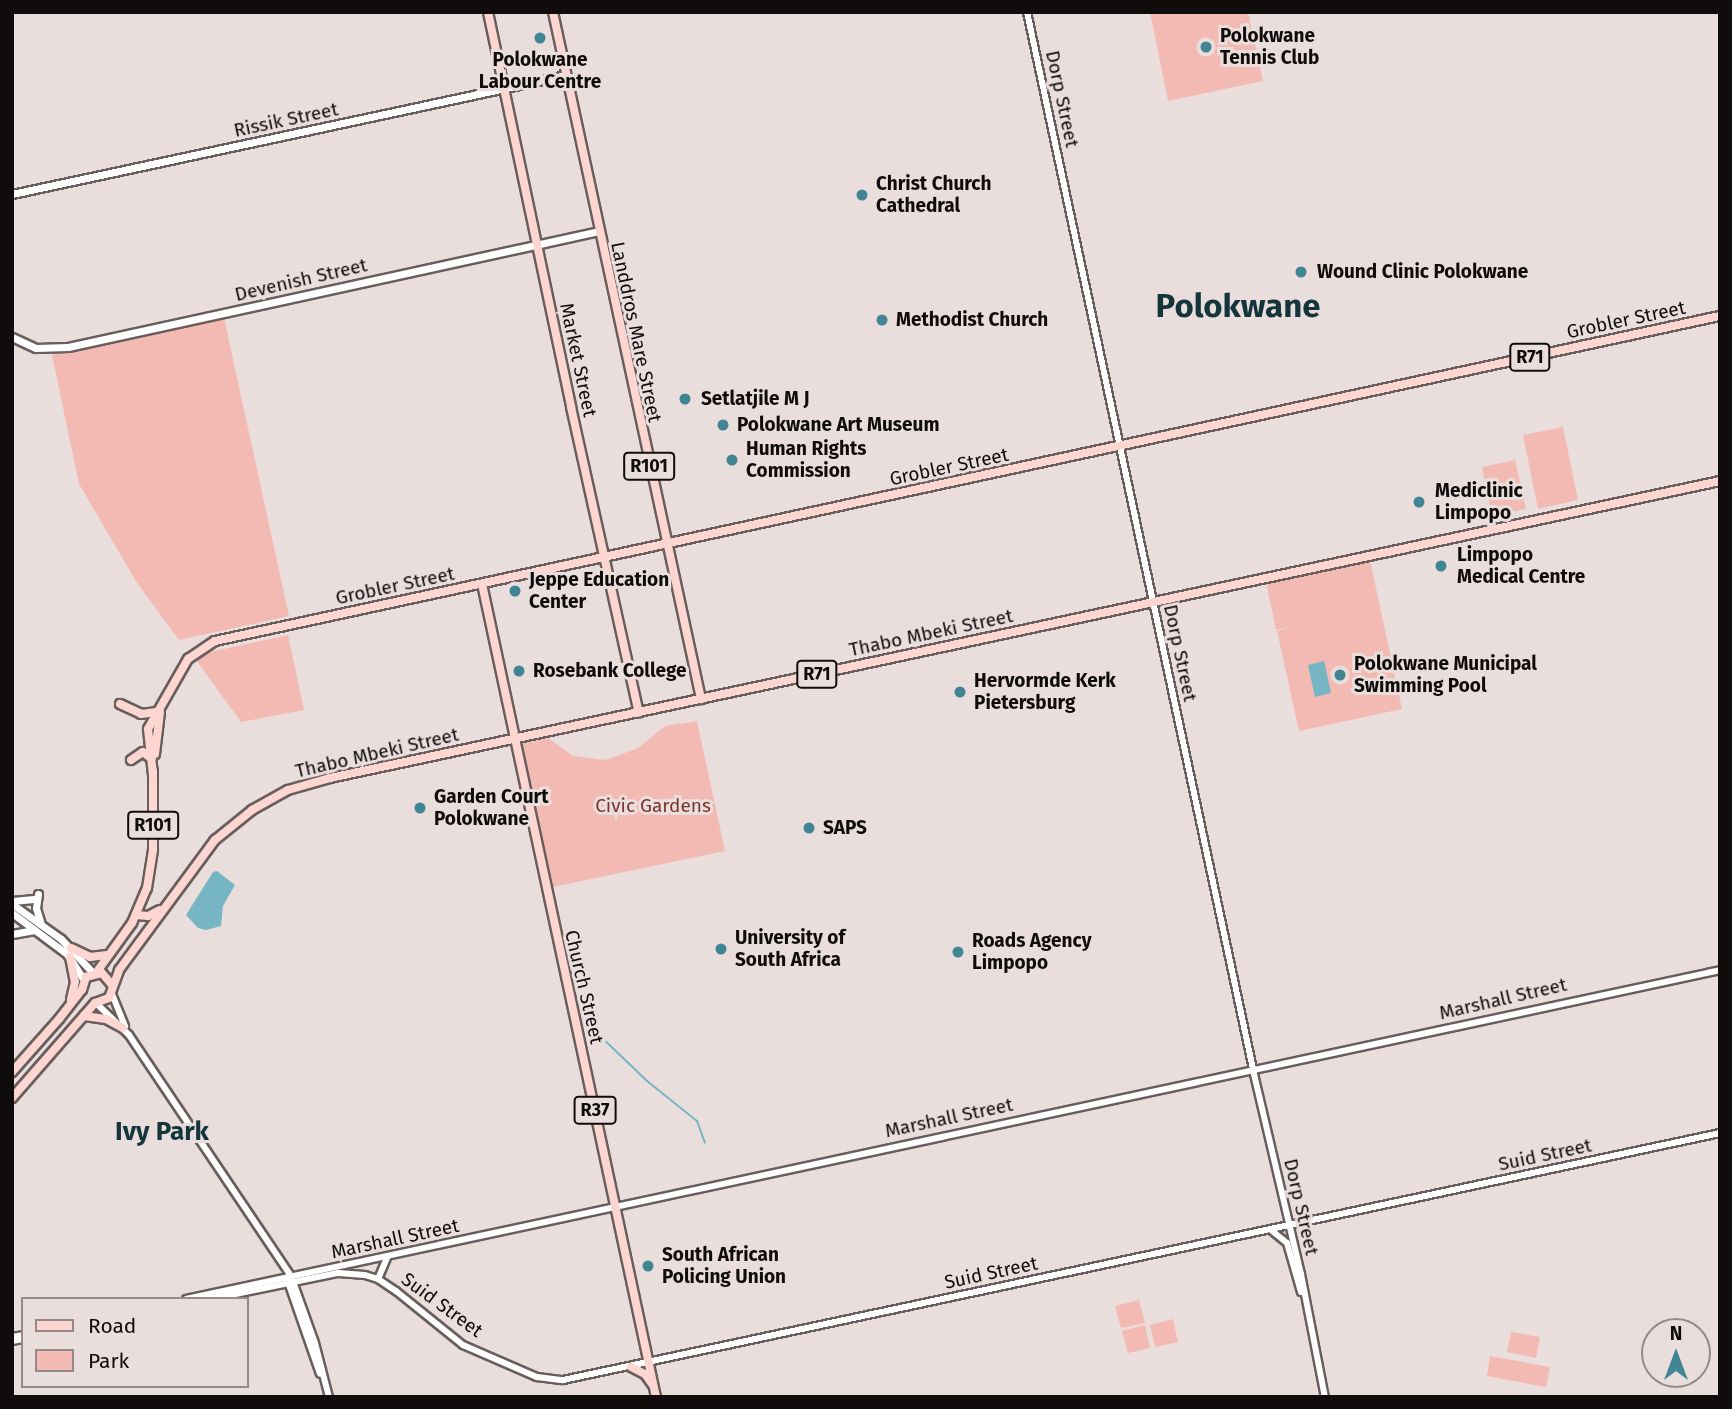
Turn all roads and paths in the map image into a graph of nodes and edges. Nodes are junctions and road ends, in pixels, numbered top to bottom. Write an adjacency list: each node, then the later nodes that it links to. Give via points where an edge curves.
1 (488, 12): 5 (main road, Market Street)
2 (553, 12): 4 (main road, Landdros Mare Street / R101)
3 (1027, 12): 11 (street, Dorp Street)
4 (566, 75): 5 (main road, Rissik Street); 7 (main road, Landdros Mare Street / R101)
5 (504, 89): 6 (main road, Rissik Street); 8 (main road, Market Street)
6 (12, 194)
7 (599, 231): 8 (main road, Devenish Street); 13 (main road, Landdros Mare Street / R101)
8 (537, 244): 10 (main road, Devenish Street, via 68,347 36,348); 14 (main road, Market Street)
9 (1720, 316): 11 (main road, Grobler Street / R71)
10 (12, 337)
11 (1120, 445): 13 (main road, Grobler Street / R71); 16 (street, Dorp Street)
12 (1720, 481): 16 (main road, Thabo Mbeki Street / R71)
13 (666, 544): 14 (main road, Grobler Street / R71); 17 (main road, Landdros Mare Street / R101)
14 (604, 557): 15 (main road, Grobler Street / R101); 20 (main road, Market Street)
15 (482, 584): 19 (main road, Grobler Street / R101, via 215,641 194,653); 21 (main road, Church Street / R37)
16 (1154, 603): 17 (main road, Thabo Mbeki Street / R71); 42 (street, Dorp Street)
17 (701, 699): 20 (main road, Thabo Mbeki Street / R101)
18 (120, 704): 19 (main road, via 141,715)
19 (159, 708): 22 (main road, Grobler Street / R101, via 147,733); 24 (main road, Grobler Street / R101)
20 (639, 713): 21 (main road, Thabo Mbeki Street / R101)
21 (514, 738): 26 (main road, Thabo Mbeki Street / R101, via 303,785 237,820 205,852); 46 (main road, Church Street / R37)
22 (152, 759): 23 (main road, via 143,752); 24 (main road, Grobler Street / R101)
23 (131, 760)
24 (153, 775): 28 (main road, Grobler Street / R101, via 152,862)
25 (12, 902): 29 (main road); 29 (main road, via 36,896)
26 (166, 907): 28 (main road, via 151,916); 37 (main road, Thabo Mbeki Street / R101, via 119,970)
27 (12, 913): 29 (main road)
28 (136, 915): 32 (main road, Grobler Street / R101)
29 (39, 927): 30 (main road); 31 (main road)
30 (12, 934)
31 (70, 953): 32 (main road, via 95,958); 34 (main road); 35 (main road); 39 (main road, via 75,982)
32 (110, 954): 34 (main road, Grobler Street / R101)
33 (1720, 970): 42 (street, Marshall Street)
34 (95, 973): 35 (main road, R101); 37 (main road, via 105,975)
35 (84, 980): 36 (main road)
36 (82, 990): 38 (main road); 39 (main road)
37 (112, 990): 38 (main road, Thabo Mbeki Street / R101, via 104,1002); 41 (street)
38 (96, 1003): 40 (main road, Thabo Mbeki Street / R101); 41 (street)
39 (69, 1006): 43 (main road)
40 (84, 1016): 41 (main road, via 106,1019); 44 (main road, Thabo Mbeki Street / R101)
41 (126, 1032): 50 (street)
42 (1254, 1070): 46 (street, Marshall Street); 47 (street, Dorp Street)
43 (12, 1072)
44 (12, 1098)
45 (1720, 1133): 47 (street, Suid Street)
46 (616, 1208): 49 (street, Marshall Street); 55 (main road, Church Street / R37)
47 (1290, 1226): 48 (street, Suid Street); 54 (street, Dorp Street)
48 (1271, 1230): 54 (street, Dorp Street, via 1287,1243); 55 (street, Suid Street)
49 (388, 1256): 50 (street, Marshall Street); 51 (street)
50 (289, 1278): 51 (street, Suid Street, via 338,1273); 52 (street, Marshall Street); 53 (street, Marshall Street); 58 (street)
51 (378, 1279): 56 (street, Suid Street, via 463,1345 537,1377 563,1380)
52 (196, 1297)
53 (218, 1297)
54 (1305, 1300): 60 (street, Dorp Street)
55 (649, 1363): 56 (street, Suid Street); 57 (main road, Church Street / R37)
56 (631, 1367): 57 (main road, via 645,1374)
57 (654, 1386): 59 (main road, Church Street / R37)
58 (329, 1397)
59 (656, 1397)
60 (1325, 1397)

